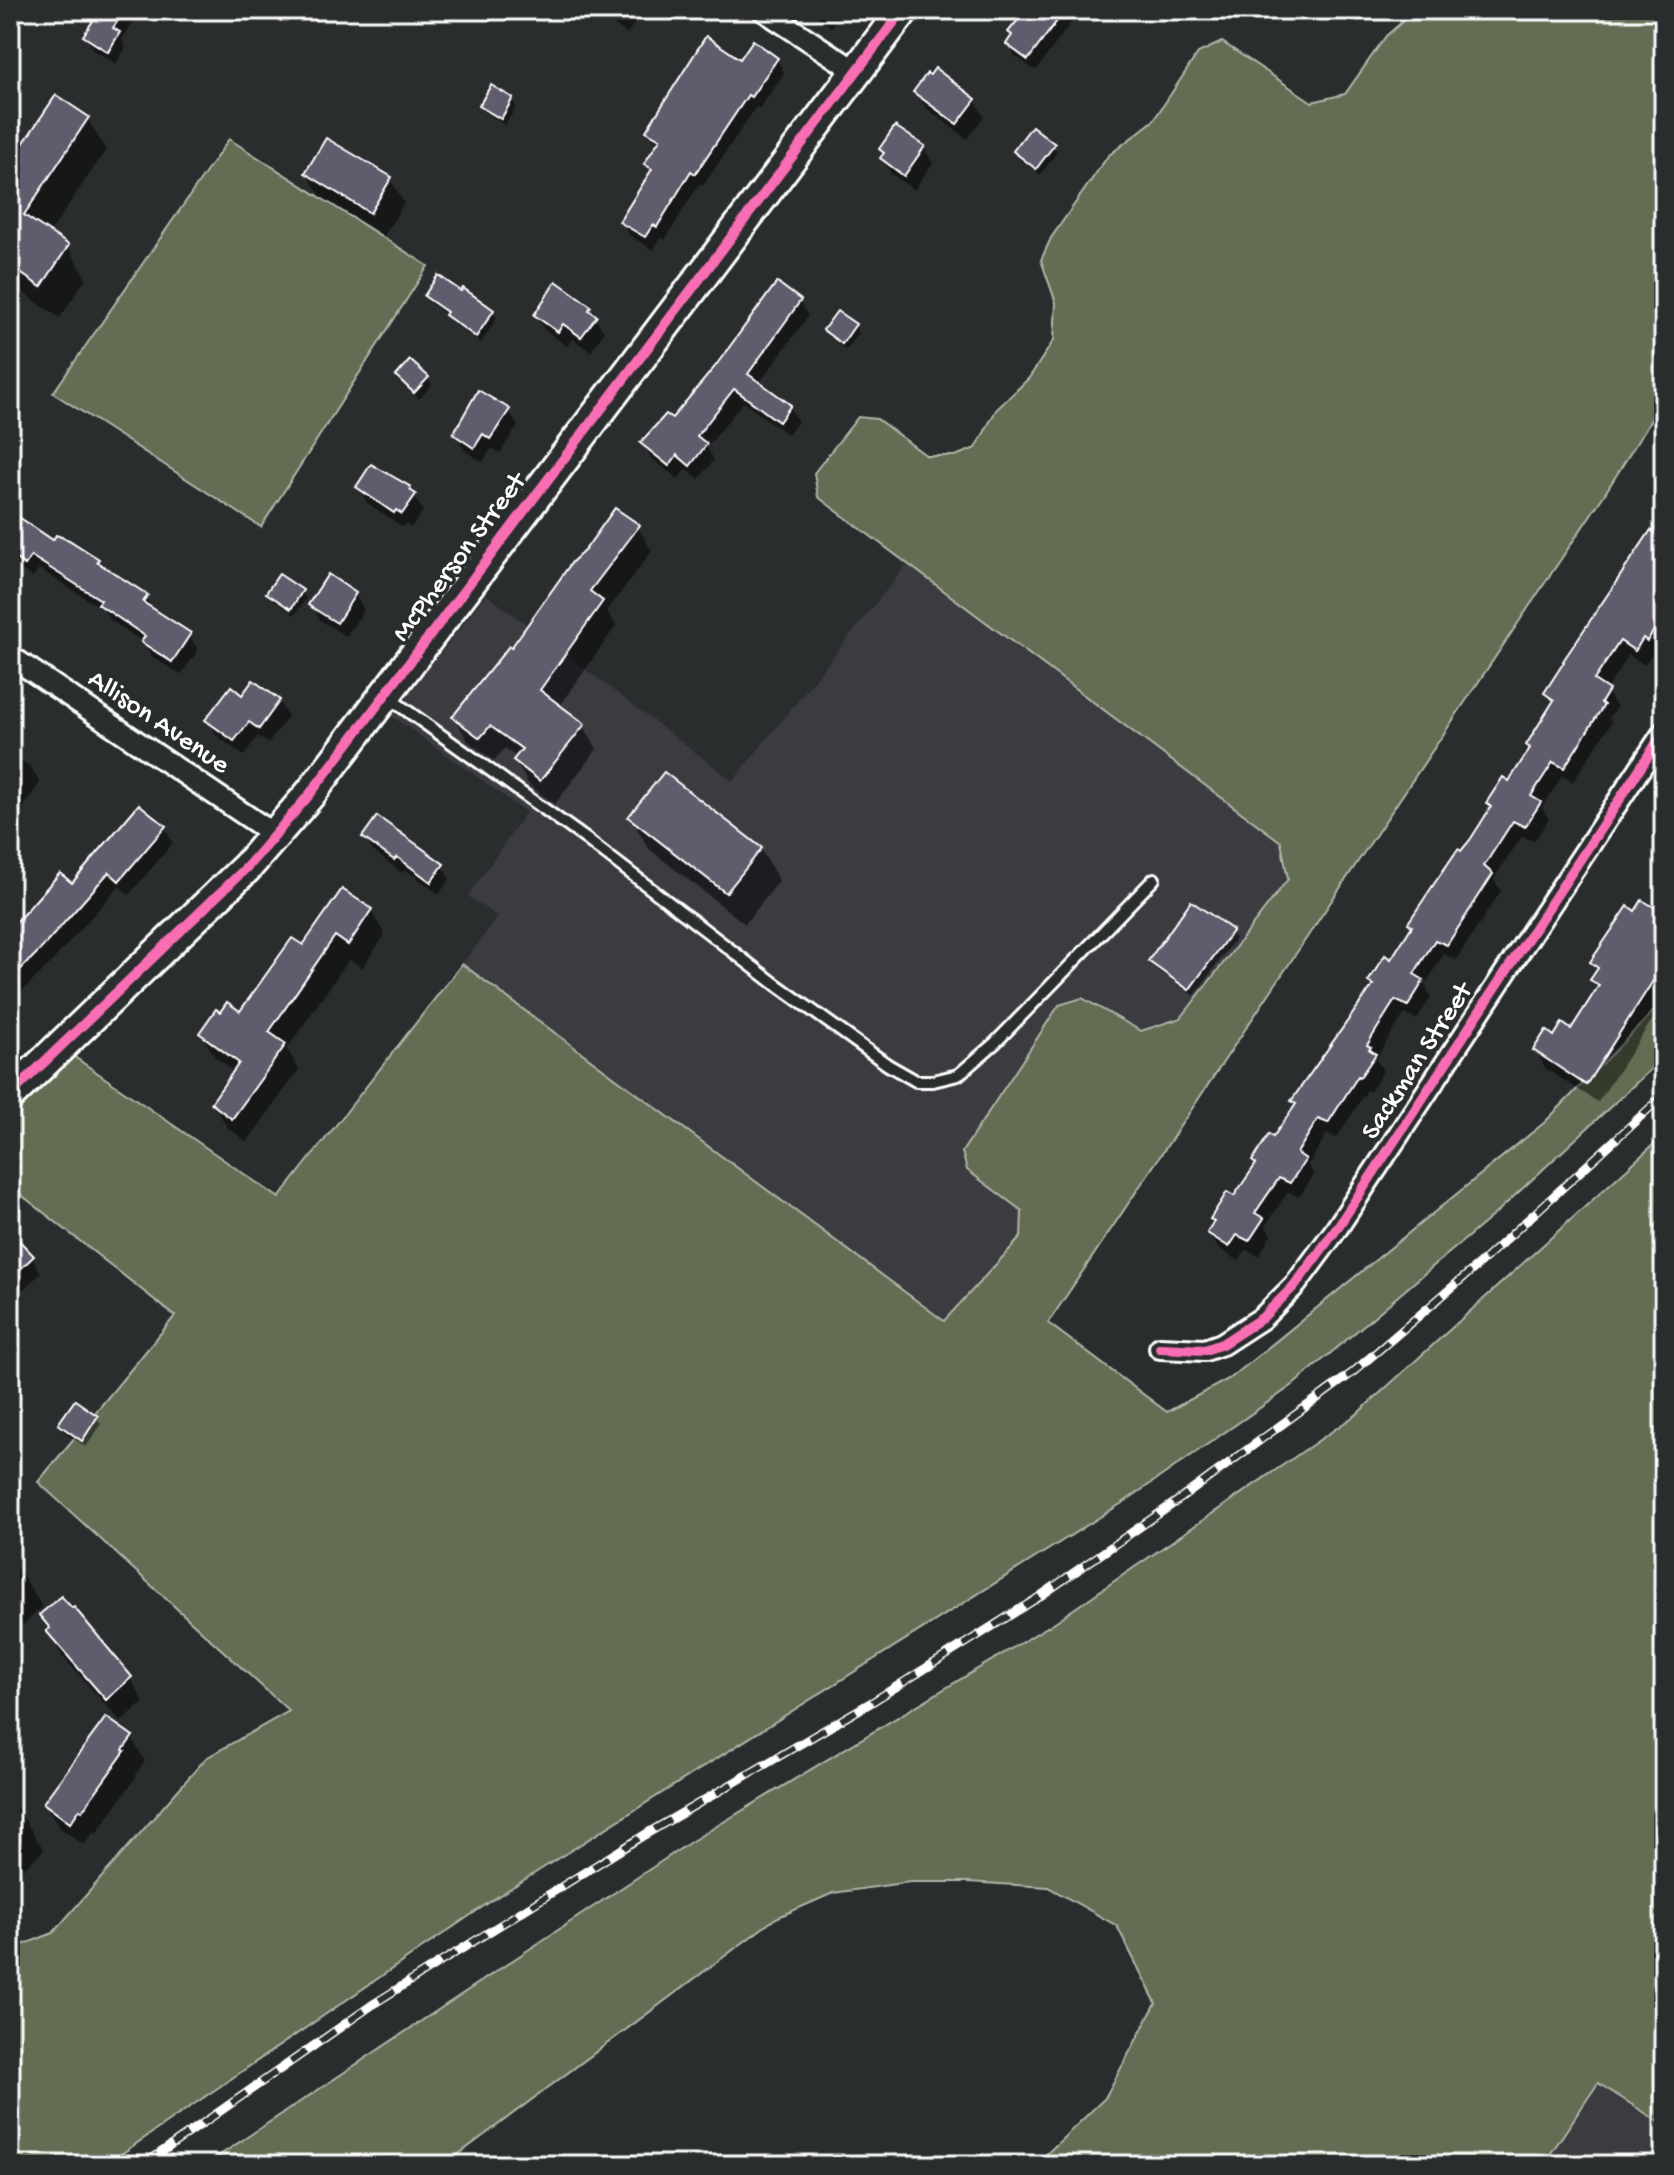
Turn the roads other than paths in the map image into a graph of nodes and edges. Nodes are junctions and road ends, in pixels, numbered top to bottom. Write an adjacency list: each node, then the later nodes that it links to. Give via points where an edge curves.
1 (763, 10): 3 (street)
2 (903, 10): 3 (street, McPherson Street)
3 (857, 72): 5 (street, McPherson Street)
4 (10, 656): 7 (street, Allison Avenue)
5 (386, 696): 7 (street, McPherson Street); 8 (lane, via 774,983 916,1081 958,1075)
6 (1664, 732): 10 (street, Sackman Street, via 1296,1284 1262,1318 1222,1344 1205,1350)
7 (275, 835): 9 (street, McPherson Street)
8 (1154, 879)
9 (10, 1095)
10 (1160, 1348)

